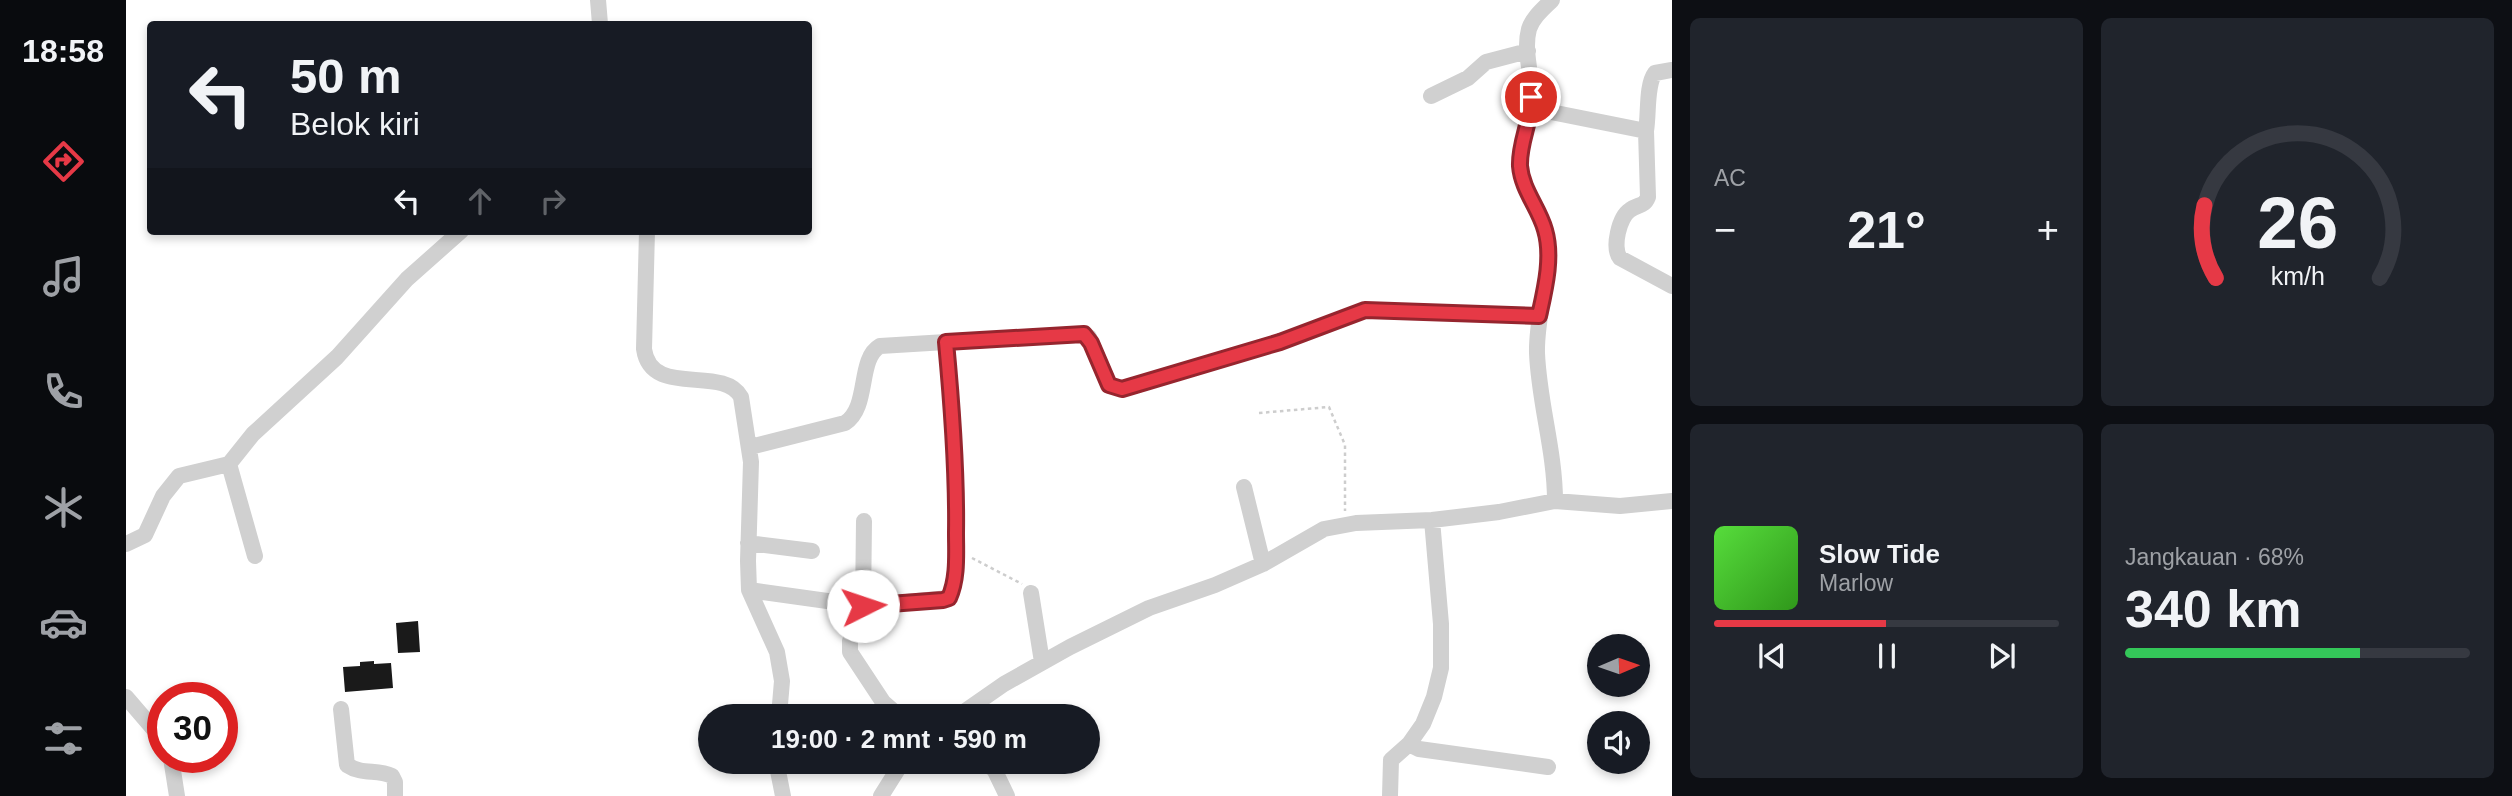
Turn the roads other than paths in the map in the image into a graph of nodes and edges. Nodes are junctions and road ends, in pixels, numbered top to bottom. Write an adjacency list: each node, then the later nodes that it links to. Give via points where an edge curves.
1 (598, 0): 3 (street)
2 (1552, 0): 4 (street, via 1530,26)
3 (600, 21)
4 (1528, 51): 6 (street, via 1486,62 1468,78); 7 (street)
5 (1672, 70): 8 (street, via 1655,73 1650,80)
6 (1431, 96)
7 (1531, 108): 8 (street); 12 (street, via 1520,164 1547,240)
8 (1646, 131): 11 (street, via 1648,197 1644,205 1626,214 1615,252)
9 (456, 235): 15 (street, via 407,279 337,357 253,434)
10 (647, 235): 14 (street, via 644,349 648,363 672,377 733,387 741,397)
11 (1672, 286)
12 (1539, 316): 13 (street, via 1365,310 1280,342 1122,389 1109,385 1084,334); 17 (street, via 1539,371 1554,458)
13 (946, 342): 14 (street, via 880,346 871,355 857,409 845,423); 28 (street, via 955,445 953,589 949,598)
14 (750, 447): 21 (street)
15 (229, 464): 22 (street, via 178,476 145,535); 24 (street)
16 (1244, 487): 25 (street)
17 (1555, 501): 18 (street, via 1620,506); 19 (street)
18 (1672, 502)
19 (1432, 520): 25 (street, via 1324,529); 36 (street, via 1441,668 1423,724)
20 (864, 521): 28 (street)
21 (748, 543): 23 (street); 26 (street)
22 (126, 544)
23 (812, 551)
24 (255, 556)
25 (1263, 564): 29 (street, via 1149,608)
26 (749, 590): 28 (street); 31 (street, via 777,652)
27 (1031, 593): 29 (street)
28 (863, 606): 32 (street, via 850,652)
29 (1042, 662): 33 (street)
30 (126, 697): 35 (street)
31 (780, 704)
32 (885, 704)
33 (975, 704)
34 (341, 709): 43 (street, via 347,765 393,776)
35 (147, 721)
36 (1409, 744): 37 (street); 47 (street, via 1391,760)
37 (1548, 767)
38 (173, 773): 42 (street)
39 (779, 774): 44 (street)
40 (895, 774): 45 (street)
41 (996, 774): 46 (street)
42 (177, 796)
43 (395, 796)
44 (783, 796)
45 (881, 796)
46 (1007, 796)
47 (1390, 796)

